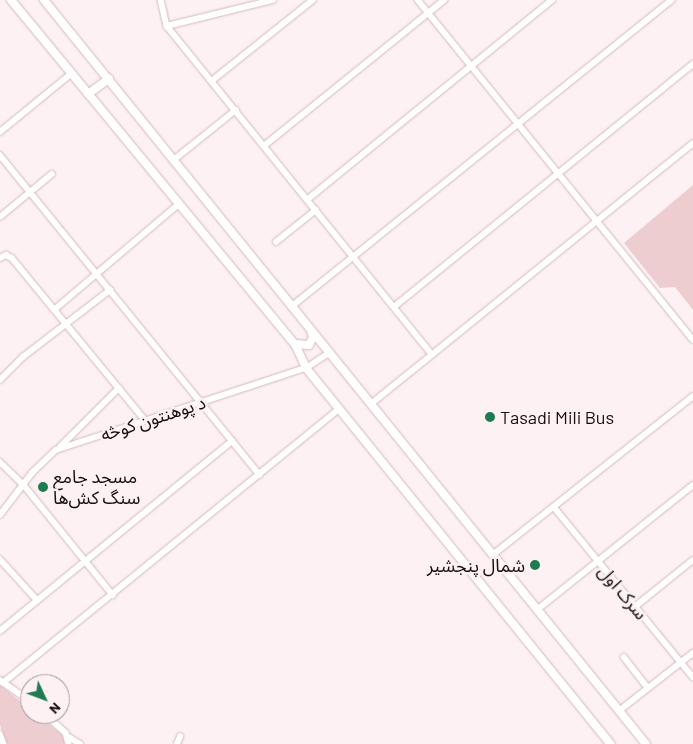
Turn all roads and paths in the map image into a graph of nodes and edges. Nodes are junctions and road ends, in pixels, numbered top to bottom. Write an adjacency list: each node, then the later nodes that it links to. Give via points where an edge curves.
1 (11, 0): 14 (main road)
2 (44, 0): 15 (main road)
3 (161, 0): 11 (street)
4 (273, 0): 11 (street)
5 (313, 0): 16 (street)
6 (418, 0): 10 (street)
7 (444, 0): 10 (street)
8 (552, 0): 13 (street)
9 (671, 0): 19 (street)
10 (428, 13): 13 (street); 22 (street)
11 (167, 26): 16 (street)
12 (693, 64): 26 (street)
13 (472, 65): 19 (street); 28 (street)
14 (72, 73): 17 (main road); 20 (street)
15 (109, 79): 17 (main road); 24 (main road)
16 (212, 80): 18 (street)
17 (88, 94): 29 (main road)
18 (236, 110): 22 (street); 24 (street)
19 (519, 124): 26 (street); 35 (street)
20 (0, 132)
21 (693, 143): 32 (street)
22 (264, 146): 28 (street)
23 (0, 155): 27 (street)
24 (175, 159): 38 (main road)
25 (52, 174): 27 (street)
26 (560, 174): 32 (street); 39 (street)
27 (30, 192): 31 (street); 36 (street)
28 (308, 200): 30 (street)
29 (179, 204): 36 (street); 44 (main road)
30 (316, 210): 33 (street); 35 (street)
31 (0, 217)
32 (597, 218): 43 (street); 46 (street)
33 (276, 242)
34 (0, 258): 40 (street, via 6,255 12,258)
35 (354, 259): 38 (street); 39 (street)
36 (98, 275): 37 (street); 40 (street)
37 (110, 290): 41 (street); 51 (street)
38 (291, 307): 42 (main road)
39 (394, 307): 46 (street)
40 (54, 310): 41 (street)
41 (67, 324): 48 (street, via 23,357); 49 (street)
42 (311, 331): 44 (main road, via 313,338 309,345); 45 (main road)
43 (693, 339)
44 (294, 344): 47 (main road)
45 (329, 353): 47 (street, د پوهنتون کوڅه); 52 (main road)
46 (432, 354): 52 (street)
47 (306, 368): 51 (street, د پوهنتون کوڅه); 53 (main road)
48 (0, 380)
49 (119, 388): 54 (street); 56 (street)
50 (693, 396): 61 (street)
51 (200, 402): 54 (street, د پوهنتون کوڅه); 55 (street)
52 (371, 404): 63 (main road)
53 (339, 409): 58 (street); 88 (main road)
54 (145, 420): 56 (street, د پوهنتون کوڅه)
55 (232, 441): 58 (street); 65 (street)
56 (56, 450): 59 (street, د پوهنتون کوڅه)
57 (0, 462): 59 (street)
58 (260, 475): 68 (street)
59 (23, 484): 62 (street, د پوهنتون کوڅه); 65 (street)
60 (693, 485): 67 (street)
61 (554, 507): 63 (street); 67 (street, سرک‌ اول)
62 (0, 515)
63 (494, 554): 71 (main road)
64 (0, 559): 69 (street)
65 (85, 560): 68 (street); 69 (street)
66 (693, 560): 70 (street)
67 (598, 562): 70 (street, سرک‌ اول); 71 (street)
68 (113, 595): 77 (street)
69 (37, 600): 72 (street)
70 (636, 606): 75 (street, سرک‌ اول)
71 (537, 610): 80 (main road)
72 (0, 630)
73 (693, 653): 75 (street)
74 (624, 657): 78 (street)
75 (682, 663): 76 (street, سرک‌ اول); 78 (street)
76 (693, 677)
77 (2, 681): 79 (street)
78 (648, 688): 80 (street)
79 (20, 694)
80 (618, 711): 89 (main road)
81 (54, 724): 84 (street)
82 (0, 734): 86 (street)
83 (180, 737): 87 (street)
84 (69, 741): 85 (street)
85 (78, 742)
86 (4, 744)
87 (176, 744)
88 (611, 744)
89 (646, 744)

